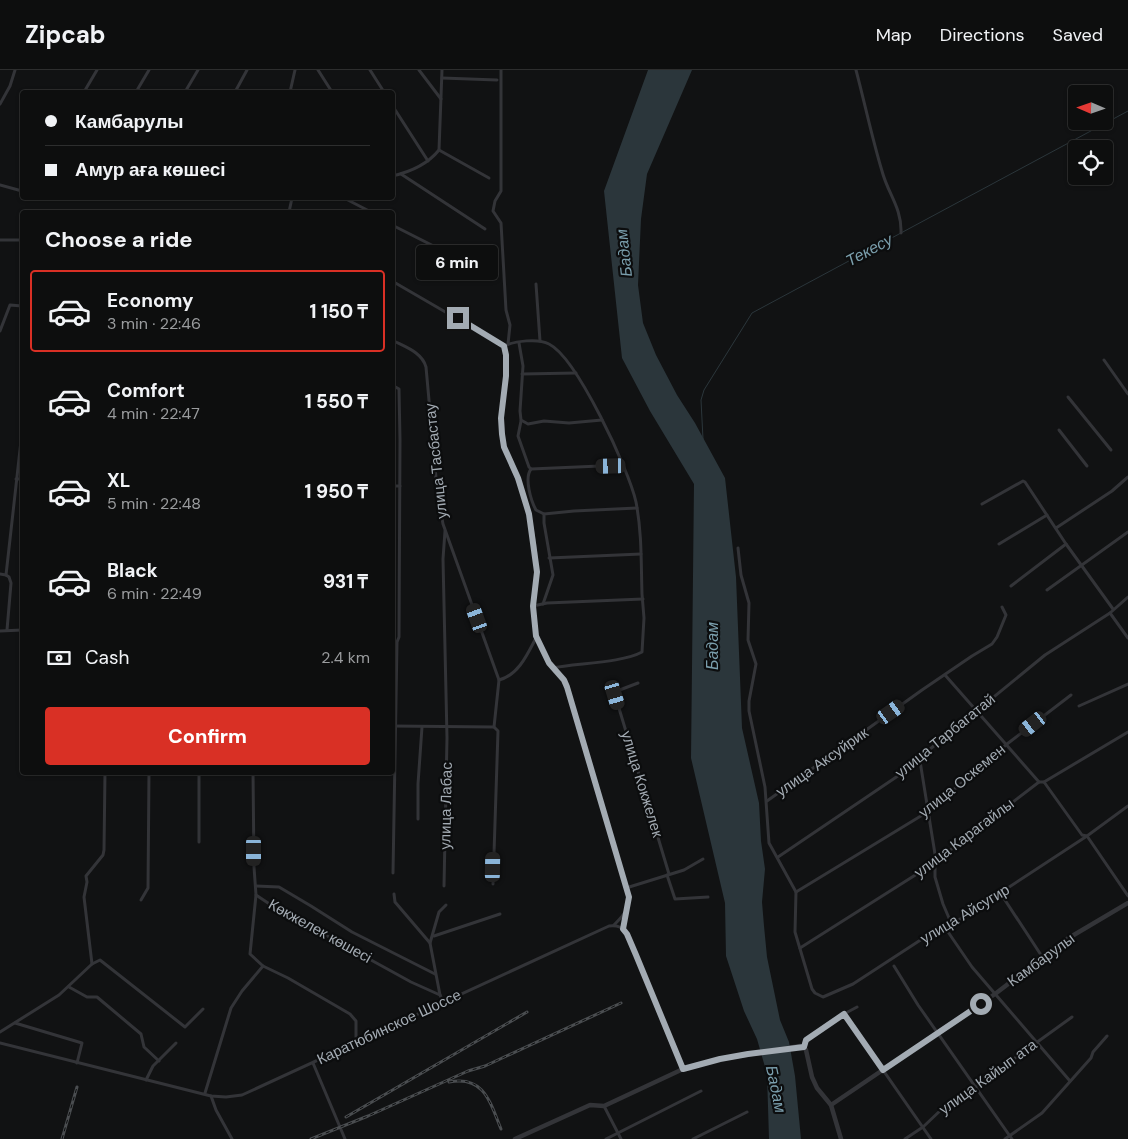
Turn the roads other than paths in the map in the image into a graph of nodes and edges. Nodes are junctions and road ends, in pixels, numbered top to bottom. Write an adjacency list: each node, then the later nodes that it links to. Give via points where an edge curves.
1 (14, 70): 23 (street)
2 (97, 70): 15 (street)
3 (149, 70): 16 (street)
4 (198, 70): 17 (street)
5 (247, 70): 18 (street)
6 (295, 70): 19 (street)
7 (318, 70): 20 (street)
8 (370, 70): 21 (street)
9 (419, 70): 22 (street)
10 (442, 70): 13 (street)
11 (501, 70): 47 (street, via 501,191 493,211 501,223 506,310 510,325)
12 (856, 70): 36 (street, via 882,174 899,210)
13 (442, 78): 14 (street); 22 (street)
14 (497, 80)
15 (85, 90)
16 (137, 90)
17 (186, 90)
18 (236, 90)
19 (290, 90)
20 (331, 90)
21 (383, 90)
22 (441, 100): 25 (street)
23 (0, 104)
24 (395, 110): 26 (street)
25 (439, 150): 26 (street); 29 (street)
26 (428, 161): 27 (street)
27 (401, 174): 28 (street); 35 (street)
28 (395, 175)
29 (488, 178)
30 (0, 185): 31 (street)
31 (20, 190)
32 (348, 200): 33 (street)
33 (367, 210)
34 (395, 226): 39 (street)
35 (485, 229)
36 (901, 233)
37 (0, 240): 38 (street)
38 (20, 240)
39 (479, 269)
40 (395, 282): 47 (street)
41 (536, 284): 44 (street)
42 (20, 306): 43 (street, via 10,305)
43 (0, 331)
44 (540, 341): 46 (street); 49 (street, via 553,347)
45 (395, 342): 72 (street, улица Тасбастау, via 424,359 437,489)
46 (519, 343): 47 (street); 50 (street)
47 (506, 345): 87 (street, via 502,434 529,514 537,572)
48 (1104, 360): 52 (street)
49 (576, 373): 50 (street); 55 (street)
50 (522, 374): 54 (street)
51 (395, 387): 66 (street, via 398,389 400,421)
52 (1128, 394)
53 (1068, 397): 58 (street)
54 (521, 420): 55 (street, via 528,424); 61 (street, via 518,436)
55 (602, 420): 59 (street)
56 (1059, 430): 60 (street)
57 (20, 448): 63 (street)
58 (1111, 450)
59 (623, 465): 61 (street); 68 (street)
60 (1087, 466)
61 (531, 469): 69 (street, via 528,478 534,508)
62 (1128, 477): 71 (street)
63 (16, 479): 64 (street); 81 (street)
64 (20, 479)
65 (395, 486): 66 (street)
66 (400, 486): 95 (street)
67 (982, 504): 70 (street, via 1023,481)
68 (637, 508): 69 (street); 77 (street)
69 (545, 513): 78 (street)
70 (1047, 515): 71 (street); 74 (street)
71 (1056, 528): 75 (street)
72 (445, 529): 98 (street, улица Тасбастау); 107 (street, улица Лабас)
73 (1128, 532): 79 (street)
74 (999, 544)
75 (1066, 544): 79 (street); 82 (street)
76 (738, 548): 118 (street, via 749,603 748,640 756,664 749,711)
77 (641, 554): 78 (street); 85 (street)
78 (550, 558): 86 (street, via 553,579)
79 (1082, 565): 83 (street); 89 (street)
80 (0, 574): 81 (street)
81 (6, 575): 90 (street, via 11,583)
82 (1011, 586)
83 (1047, 590)
84 (1128, 597): 89 (street, улица Тарбагатай)
85 (643, 599): 86 (street); 96 (street, via 642,652)
86 (543, 604): 87 (street)
87 (533, 606): 93 (street)
88 (1002, 607): 97 (street, улица Аксуйрик, via 1006,615 998,637)
89 (1112, 611): 94 (street); 104 (street, улица Тарбагатай, via 1045,655)
90 (7, 630): 91 (street); 92 (street)
91 (20, 630)
92 (0, 631)
93 (536, 636): 96 (street); 98 (street, via 523,662)
94 (1128, 638)
95 (398, 642): 102 (street)
96 (552, 668): 132 (street, via 567,687)
97 (945, 675): 104 (street); 118 (street, улица Аксуйрик)
98 (499, 680): 108 (street, улица Тасбастау)
99 (638, 683): 128 (street, улица Кокжелек, via 616,693)
100 (1128, 684): 103 (street)
101 (1071, 695): 110 (street, улица Оскемен)
102 (395, 705)
103 (1079, 706)
104 (977, 710): 110 (street); 112 (street, улица Тарбагатай, via 924,754)
105 (395, 726): 106 (street)
106 (422, 727): 107 (street); 121 (street)
107 (446, 727): 108 (street); 131 (street, улица Лабас)
108 (494, 727): 129 (street, улица Тасбастау, via 498,731)
109 (1128, 732): 117 (street, улица Карагайлы)
110 (1007, 744): 117 (street); 120 (street, улица Оскемен)
111 (395, 746): 127 (street)
112 (920, 761): 120 (street); 124 (street, улица Тарбагатай)
113 (105, 775): 151 (street, via 104,850 86,876 84,897)
114 (149, 775): 139 (street, via 148,888)
115 (199, 775): 123 (street)
116 (254, 775): 130 (street, Көкжелек көшесі)
117 (1041, 782): 122 (street, via 1082,835); 126 (street, улица Карагайлы)
118 (766, 801): 124 (street, via 768,843)
119 (1128, 806): 122 (street, улица Айсугир)
120 (928, 812): 126 (street); 133 (street, улица Оскемен)
121 (418, 820)
122 (1087, 836): 135 (street, улица Айсугир); 137 (street)
123 (198, 842)
124 (778, 858): 133 (street)
125 (704, 859): 128 (street)
126 (934, 862): 145 (street, via 938,890); 149 (street, улица Карагайлы)
127 (393, 873)
128 (668, 875): 132 (street); 138 (street, улица Кокжелек, via 675,899)
129 (493, 884)
130 (256, 886): 136 (street, Көкжелек көшесі); 154 (street, via 279,887 352,932)
131 (444, 886)
132 (626, 888): 142 (street, via 629,897)
133 (796, 892): 149 (street, via 794,926)
134 (394, 894): 148 (street, via 395,902)
135 (1001, 894): 145 (street, улица Айсугир); 150 (street)
136 (256, 895): 152 (street, via 250,954); 156 (street, Көкжелек көшесі, via 411,982)
137 (1128, 896)
138 (708, 897)
139 (141, 900)
140 (1128, 903): 150 (street, Камбарулы)
141 (446, 905): 147 (street, via 439,912)
142 (625, 913): 144 (street); 146 (street)
143 (500, 914): 147 (street)
144 (614, 925): 146 (street); 158 (street, Каратюбинское Шоссе)
145 (950, 926): 149 (street, улица Айсугир, via 942,926 853,984 823,997 812,989); 157 (street, via 946,929 957,946)
146 (623, 929): 175 (street)
147 (433, 936): 148 (street)
148 (430, 943): 154 (street)
149 (800, 948)
150 (1043, 958): 157 (street, Камбарулы)
151 (92, 964): 155 (street); 160 (street, via 102,960 185,1027)
152 (263, 966): 167 (street, via 350,1014 356,1021); 181 (street, via 231,1008)
153 (894, 966): 165 (street)
154 (436, 974): 156 (street)
155 (69, 986): 163 (street); 172 (street, via 88,997 97,997 141,1034 144,1047)
156 (440, 994): 158 (street)
157 (995, 994): 165 (street, Камбарулы); 168 (street)
158 (444, 1001): 167 (street, Каратюбинское Шоссе)
159 (857, 1007): 161 (street)
160 (203, 1009)
161 (844, 1014): 171 (street, via 806,1040); 176 (street)
162 (1072, 1017): 168 (street, улица Кайып ата)
163 (14, 1023): 164 (street); 173 (street, via 82,1043)
164 (0, 1032)
165 (938, 1032): 176 (street, Камбарулы); 179 (street)
166 (1107, 1036): 178 (street)
167 (356, 1042): 174 (street, Каратюбинское Шоссе)
168 (1037, 1042): 178 (street); 179 (street, улица Кайып ата)
169 (0, 1043): 173 (street, Каратюбинское Шоссе)
170 (176, 1043): 172 (street)
171 (804, 1047): 175 (street, via 720,1059); 183 (street, via 814,1083)
172 (158, 1061): 177 (street)
173 (77, 1063): 177 (street, Каратюбинское Шоссе)
174 (313, 1063): 182 (street, Каратюбинское Шоссе, via 242,1095); 190 (street)
175 (683, 1069): 184 (street)
176 (883, 1070): 183 (street, Камбарулы); 186 (street)
177 (146, 1080): 181 (street, Каратюбинское Шоссе)
178 (1070, 1081): 188 (street, via 1042,1113)
179 (976, 1086): 186 (street, улица Кайып ата, via 943,1108); 188 (street)
180 (701, 1091): 187 (street)
181 (205, 1093): 182 (street, Каратюбинское Шоссе)
182 (211, 1096): 189 (street)
183 (831, 1105): 195 (street)
184 (604, 1106): 187 (street); 191 (street, via 590,1105)
185 (747, 1112): 194 (street)
186 (923, 1127): 196 (street, улица Кайып ата); 197 (street)
187 (618, 1133): 192 (street); 193 (street)
188 (1010, 1137): 198 (street)
189 (232, 1139)
190 (345, 1139)
191 (515, 1139)
192 (606, 1139)
193 (621, 1139)
194 (693, 1139)
195 (841, 1139)
196 (905, 1139)
197 (931, 1139)
198 (1005, 1139)

